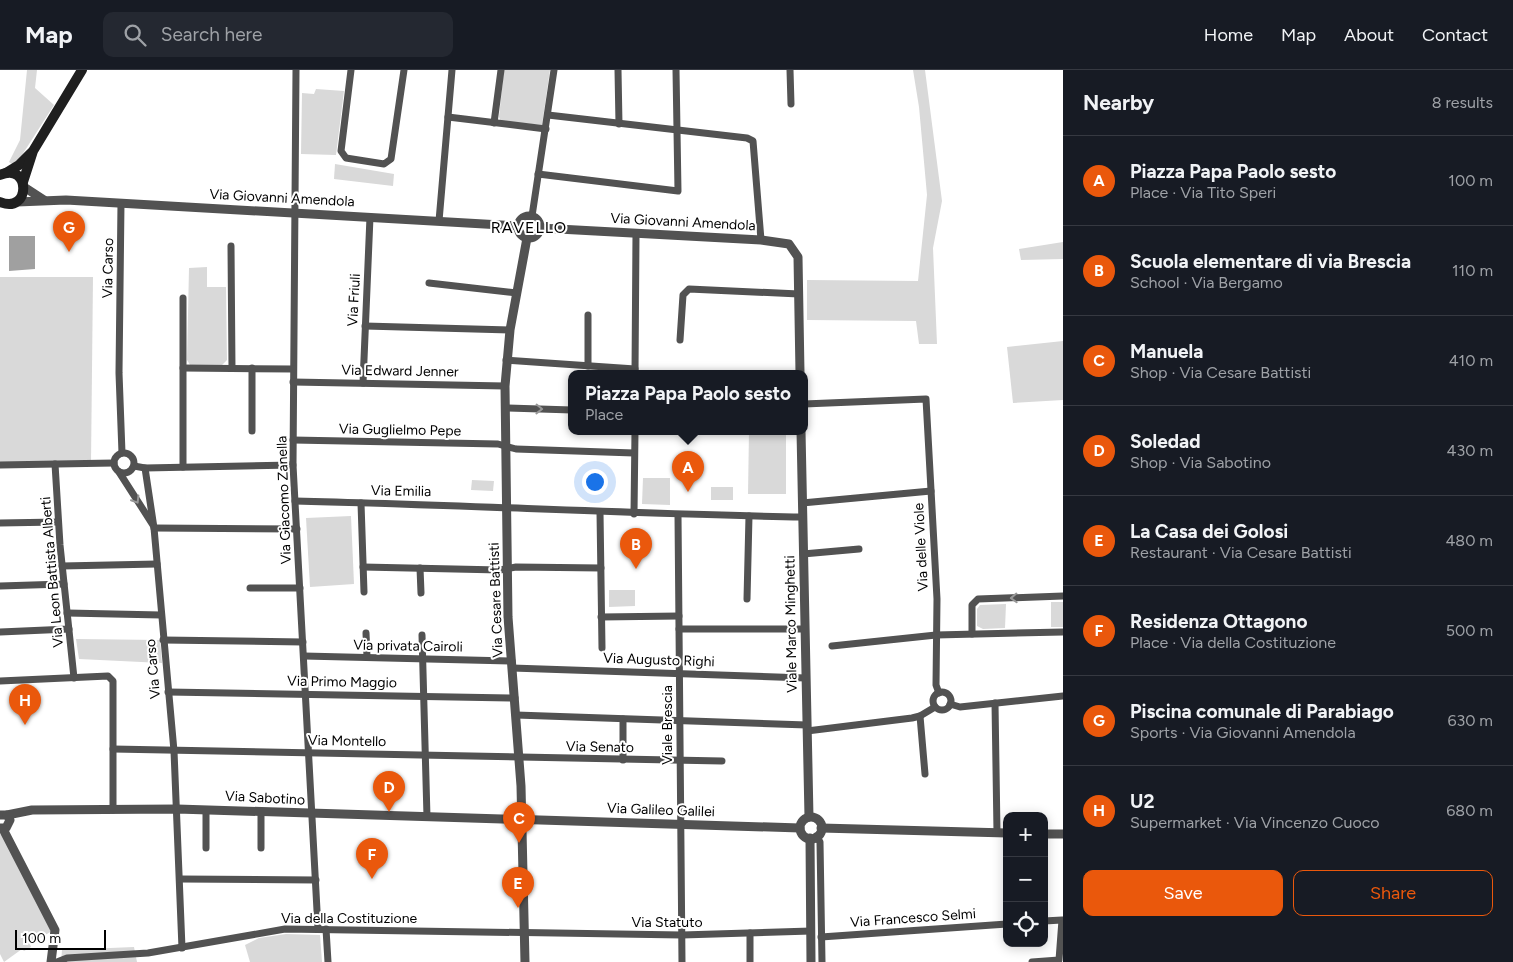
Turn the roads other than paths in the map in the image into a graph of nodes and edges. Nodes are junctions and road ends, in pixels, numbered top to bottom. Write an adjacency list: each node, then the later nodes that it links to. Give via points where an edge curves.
1 (82, 70): 18 (main road)
2 (296, 70): 26 (street, Via Giacomo Zanella)
3 (351, 70): 4 (street, via 341,151 346,158 384,164 391,159)
4 (404, 70)
5 (452, 70): 13 (street)
6 (501, 70): 14 (street)
7 (554, 70): 12 (street)
8 (618, 70): 15 (street)
9 (676, 70): 17 (street)
10 (790, 70): 11 (street)
11 (791, 104)
12 (548, 115): 15 (street); 16 (street)
13 (448, 116): 14 (street); 29 (street)
14 (494, 123): 16 (street)
15 (619, 124): 17 (street)
16 (546, 129): 20 (street)
17 (677, 131): 20 (street, via 678,192); 34 (street, via 754,140)
18 (33, 151): 19 (main road, via 19,165); 21 (main road)
19 (3, 174): 21 (main road, via 16,174)
20 (538, 174): 27 (street)
21 (23, 184): 22 (street); 23 (main road, via 22,197)
22 (44, 200): 23 (street, Via Giovanni Amendola); 24 (street, Via Giovanni Amendola)
23 (8, 203): 25 (main road)
24 (121, 203): 26 (street, Via Giovanni Amendola); 64 (street, Via Carso, via 119,373)
25 (0, 213)
26 (293, 213): 28 (street, Via Giovanni Amendola); 49 (street, Via Giacomo Zanella)
27 (532, 216): 30 (street, via 522,218); 31 (street)
28 (370, 217): 29 (street, Via Giovanni Amendola); 41 (street, Via Friuli)
29 (439, 221): 30 (street, Via Giovanni Amendola)
30 (518, 226): 33 (street, via 520,234)
31 (540, 228): 32 (street, Via Giovanni Amendola); 33 (street, via 536,236)
32 (636, 234): 34 (street, Via Giovanni Amendola); 51 (street)
33 (527, 238): 37 (street, Via Cesare Battisti)
34 (760, 240): 38 (street, Via Giovanni Amendola, via 784,242 792,247 798,257)
35 (231, 246): 47 (street)
36 (429, 283): 37 (street)
37 (517, 294): 42 (street, Via Cesare Battisti)
38 (799, 294): 43 (street, via 689,289 683,294); 52 (street)
39 (183, 298): 46 (street)
40 (588, 315): 45 (street)
41 (365, 326): 42 (street); 54 (street, Via Friuli)
42 (510, 330): 44 (street, Via Cesare Battisti)
43 (680, 340)
44 (506, 360): 45 (street); 55 (street, Via Cesare Battisti)
45 (588, 366): 50 (street)
46 (183, 368): 47 (street); 71 (street)
47 (232, 368): 48 (street)
48 (252, 368): 49 (street); 59 (street)
49 (293, 369): 53 (street, Via Giacomo Zanella)
50 (626, 370)
51 (635, 370)
52 (800, 370)
53 (293, 382): 54 (street, Via Edward Jenner); 62 (street, Via Giacomo Zanella)
54 (363, 383): 55 (street, Via Edward Jenner)
55 (506, 386): 57 (street, Via Cesare Battisti)
56 (808, 404): 74 (street, Via delle Viole, via 926,399)
57 (506, 408): 58 (street, one-way to 58); 63 (street, Via Cesare Battisti)
58 (568, 410)
59 (252, 430)
60 (634, 435): 65 (street)
61 (801, 435): 77 (street, Viale Marco Minghetti)
62 (293, 440): 63 (street, Via Guglielmo Pepe); 69 (street, Via Giacomo Zanella)
63 (507, 446): 65 (street, Via Guglielmo Pepe, via 516,449); 78 (street, Via Cesare Battisti)
64 (122, 453): 66 (street); 70 (street, via 131,456)
65 (634, 453): 80 (street)
66 (114, 463): 67 (street); 73 (street)
67 (55, 464): 68 (street); 84 (street, Via Leon Battista Alberti)
68 (0, 465)
69 (293, 465): 71 (street); 75 (street, Via Giacomo Zanella)
70 (134, 466): 72 (street); 73 (street, via 128,473)
71 (182, 467): 72 (street)
72 (145, 468): 86 (street, Via Carso)
73 (119, 472): 86 (street, Via Carso, one-way to 86)
74 (931, 491): 77 (street); 116 (street, Via delle Viole)
75 (295, 501): 76 (street, Via Emilia); 87 (street, Via Giacomo Zanella)
76 (361, 503): 78 (street, Via Emilia); 92 (street)
77 (802, 503): 83 (street, Viale Marco Minghetti)
78 (507, 507): 79 (street, Via Emilia); 95 (street, Via Cesare Battisti)
79 (600, 512): 80 (street, Via Emilia); 94 (street)
80 (634, 514): 81 (street, Via Emilia)
81 (678, 515): 82 (street, Via Emilia); 106 (street, Viale Brescia)
82 (749, 516): 83 (street, Via Emilia); 103 (street)
83 (803, 516): 89 (street, Viale Marco Minghetti)
84 (58, 522): 85 (street); 91 (street, Via Leon Battista Alberti)
85 (0, 523)
86 (154, 528): 87 (street); 90 (street, Via Carso)
87 (297, 529): 99 (street, Via Giacomo Zanella)
88 (859, 549): 89 (street)
89 (803, 554): 110 (street, Viale Marco Minghetti)
90 (157, 564): 91 (street); 105 (street, Via Carso)
91 (62, 566): 96 (street, Via Leon Battista Alberti)
92 (363, 567): 93 (street); 100 (street)
93 (420, 568): 95 (street); 101 (street)
94 (601, 568): 95 (street); 107 (street)
95 (507, 569): 124 (street, Via Cesare Battisti)
96 (64, 584): 97 (street); 104 (street, Via Leon Battista Alberti)
97 (0, 586)
98 (250, 588): 99 (street)
99 (300, 588): 118 (street, Via Giacomo Zanella)
100 (364, 592)
101 (421, 594)
102 (1063, 596): 114 (street, one-way to 114, via 978,599 972,606)
103 (747, 599)
104 (67, 613): 105 (street); 109 (street, Via Leon Battista Alberti)
105 (161, 615): 117 (street, Via Carso)
106 (679, 616): 107 (street); 108 (street, Viale Brescia)
107 (601, 617): 120 (street)
108 (679, 628): 110 (street); 125 (street, Viale Brescia)
109 (69, 629): 111 (street); 126 (street, Via Leon Battista Alberti)
110 (804, 629): 127 (street, Viale Marco Minghetti)
111 (0, 632)
112 (1063, 632): 114 (street)
113 (366, 633): 122 (street)
114 (972, 634): 116 (street)
115 (422, 635): 123 (street)
116 (936, 635): 119 (street); 130 (street, Via delle Viole, via 936,685)
117 (163, 640): 118 (street); 129 (street, Via Carso)
118 (303, 642): 121 (street, Via Giacomo Zanella)
119 (832, 646)
120 (602, 648)
121 (304, 656): 122 (street, Via privata Cairoli); 131 (street, Via Giacomo Zanella)
122 (367, 658): 123 (street, Via privata Cairoli)
123 (422, 659): 124 (street, Via privata Cairoli); 132 (street)
124 (512, 664): 125 (street, Via Augusto Righi); 134 (street, Via Cesare Battisti)
125 (679, 674): 127 (street, Via Augusto Righi); 141 (street, Viale Brescia)
126 (74, 678): 128 (street); 143 (street, via 108,676 114,681)
127 (806, 678): 142 (street, Viale Marco Minghetti)
128 (0, 681)
129 (168, 692): 131 (street, Via Primo Maggio); 144 (street, Via Carso)
130 (939, 693): 136 (street, via 947,694); 137 (street, via 933,699)
131 (306, 694): 132 (street, Via Primo Maggio); 145 (street, Via Giacomo Zanella)
132 (423, 696): 134 (street, Via Primo Maggio); 146 (street)
133 (1063, 696): 135 (street)
134 (515, 698): 138 (street, Via Cesare Battisti)
135 (995, 703): 136 (street, via 960,707); 165 (street)
136 (950, 704): 137 (street, via 942,710)
137 (935, 707): 139 (street)
138 (516, 715): 140 (street); 147 (street, Via Cesare Battisti)
139 (920, 716): 142 (street); 151 (street)
140 (623, 719): 141 (street); 148 (street)
141 (680, 721): 142 (street); 149 (street, Viale Brescia)
142 (807, 728): 159 (street, Viale Marco Minghetti)
143 (114, 749): 144 (street, Via Montello); 153 (street)
144 (174, 751): 145 (street, Via Montello); 152 (street, Via Carso)
145 (309, 753): 146 (street, Via Montello); 156 (street, Via Giacomo Zanella)
146 (425, 756): 147 (street, Via Montello); 158 (street)
147 (520, 758): 148 (street, Via Senato); 160 (street, Via Cesare Battisti)
148 (623, 760): 149 (street, Via Senato)
149 (680, 761): 150 (street, Via Senato); 161 (street, Viale Brescia)
150 (722, 762)
151 (925, 774)
152 (177, 808): 153 (street, Via Sabotino); 154 (street, Via Sabotino); 172 (street, Via Carso)
153 (114, 810): 157 (street, Via Sabotino, via 32,810)
154 (206, 810): 155 (street, Via Sabotino); 170 (street)
155 (261, 811): 156 (street, Via Sabotino); 171 (street)
156 (312, 814): 158 (street, Via Sabotino); 173 (street, Via Giacomo Zanella)
157 (3, 815): 162 (street, via 9,824)
158 (427, 817): 160 (street, Via Sabotino)
159 (809, 817): 163 (street, via 803,820); 164 (street, via 819,821)
160 (522, 820): 161 (street, Via Galileo Galilei); 178 (street, Via Cesare Battisti)
161 (680, 824): 163 (street, Via Galileo Galilei); 180 (street, Viale Brescia)
162 (2, 828): 183 (street, via 55,930)
163 (800, 828): 169 (street, via 802,834)
164 (821, 828): 165 (street); 169 (street)
165 (997, 832): 166 (street)
166 (1003, 832)
167 (1048, 834): 168 (street)
168 (1063, 834)
169 (813, 837): 177 (street); 181 (street, via 820,842)
170 (206, 848)
171 (261, 848)
172 (180, 879): 173 (street); 182 (street, Via Carso)
173 (316, 880): 176 (street, Via Giacomo Zanella)
174 (1048, 921): 191 (street, via 1062,920 1059,960)
175 (1003, 924): 181 (street, Via Francesco Selmi)
176 (322, 929): 178 (street, Via della Costituzione); 182 (street, Via della Costituzione, via 285,929); 185 (street, Via Giacomo Zanella)
177 (811, 932): 179 (street, Via Statuto); 189 (street)
178 (523, 933): 180 (street, Via Statuto); 186 (street, Via Cesare Battisti)
179 (750, 933): 180 (street, Via Statuto); 188 (street)
180 (682, 935): 187 (street, Viale Brescia)
181 (821, 937): 190 (street)
182 (182, 948): 184 (street, Via della Costituzione, via 143,954 77,957)
183 (51, 962)
184 (57, 962)
185 (328, 962)
186 (526, 962)
187 (682, 962)
188 (750, 962)
189 (811, 962)
190 (822, 962)
191 (1032, 962)

